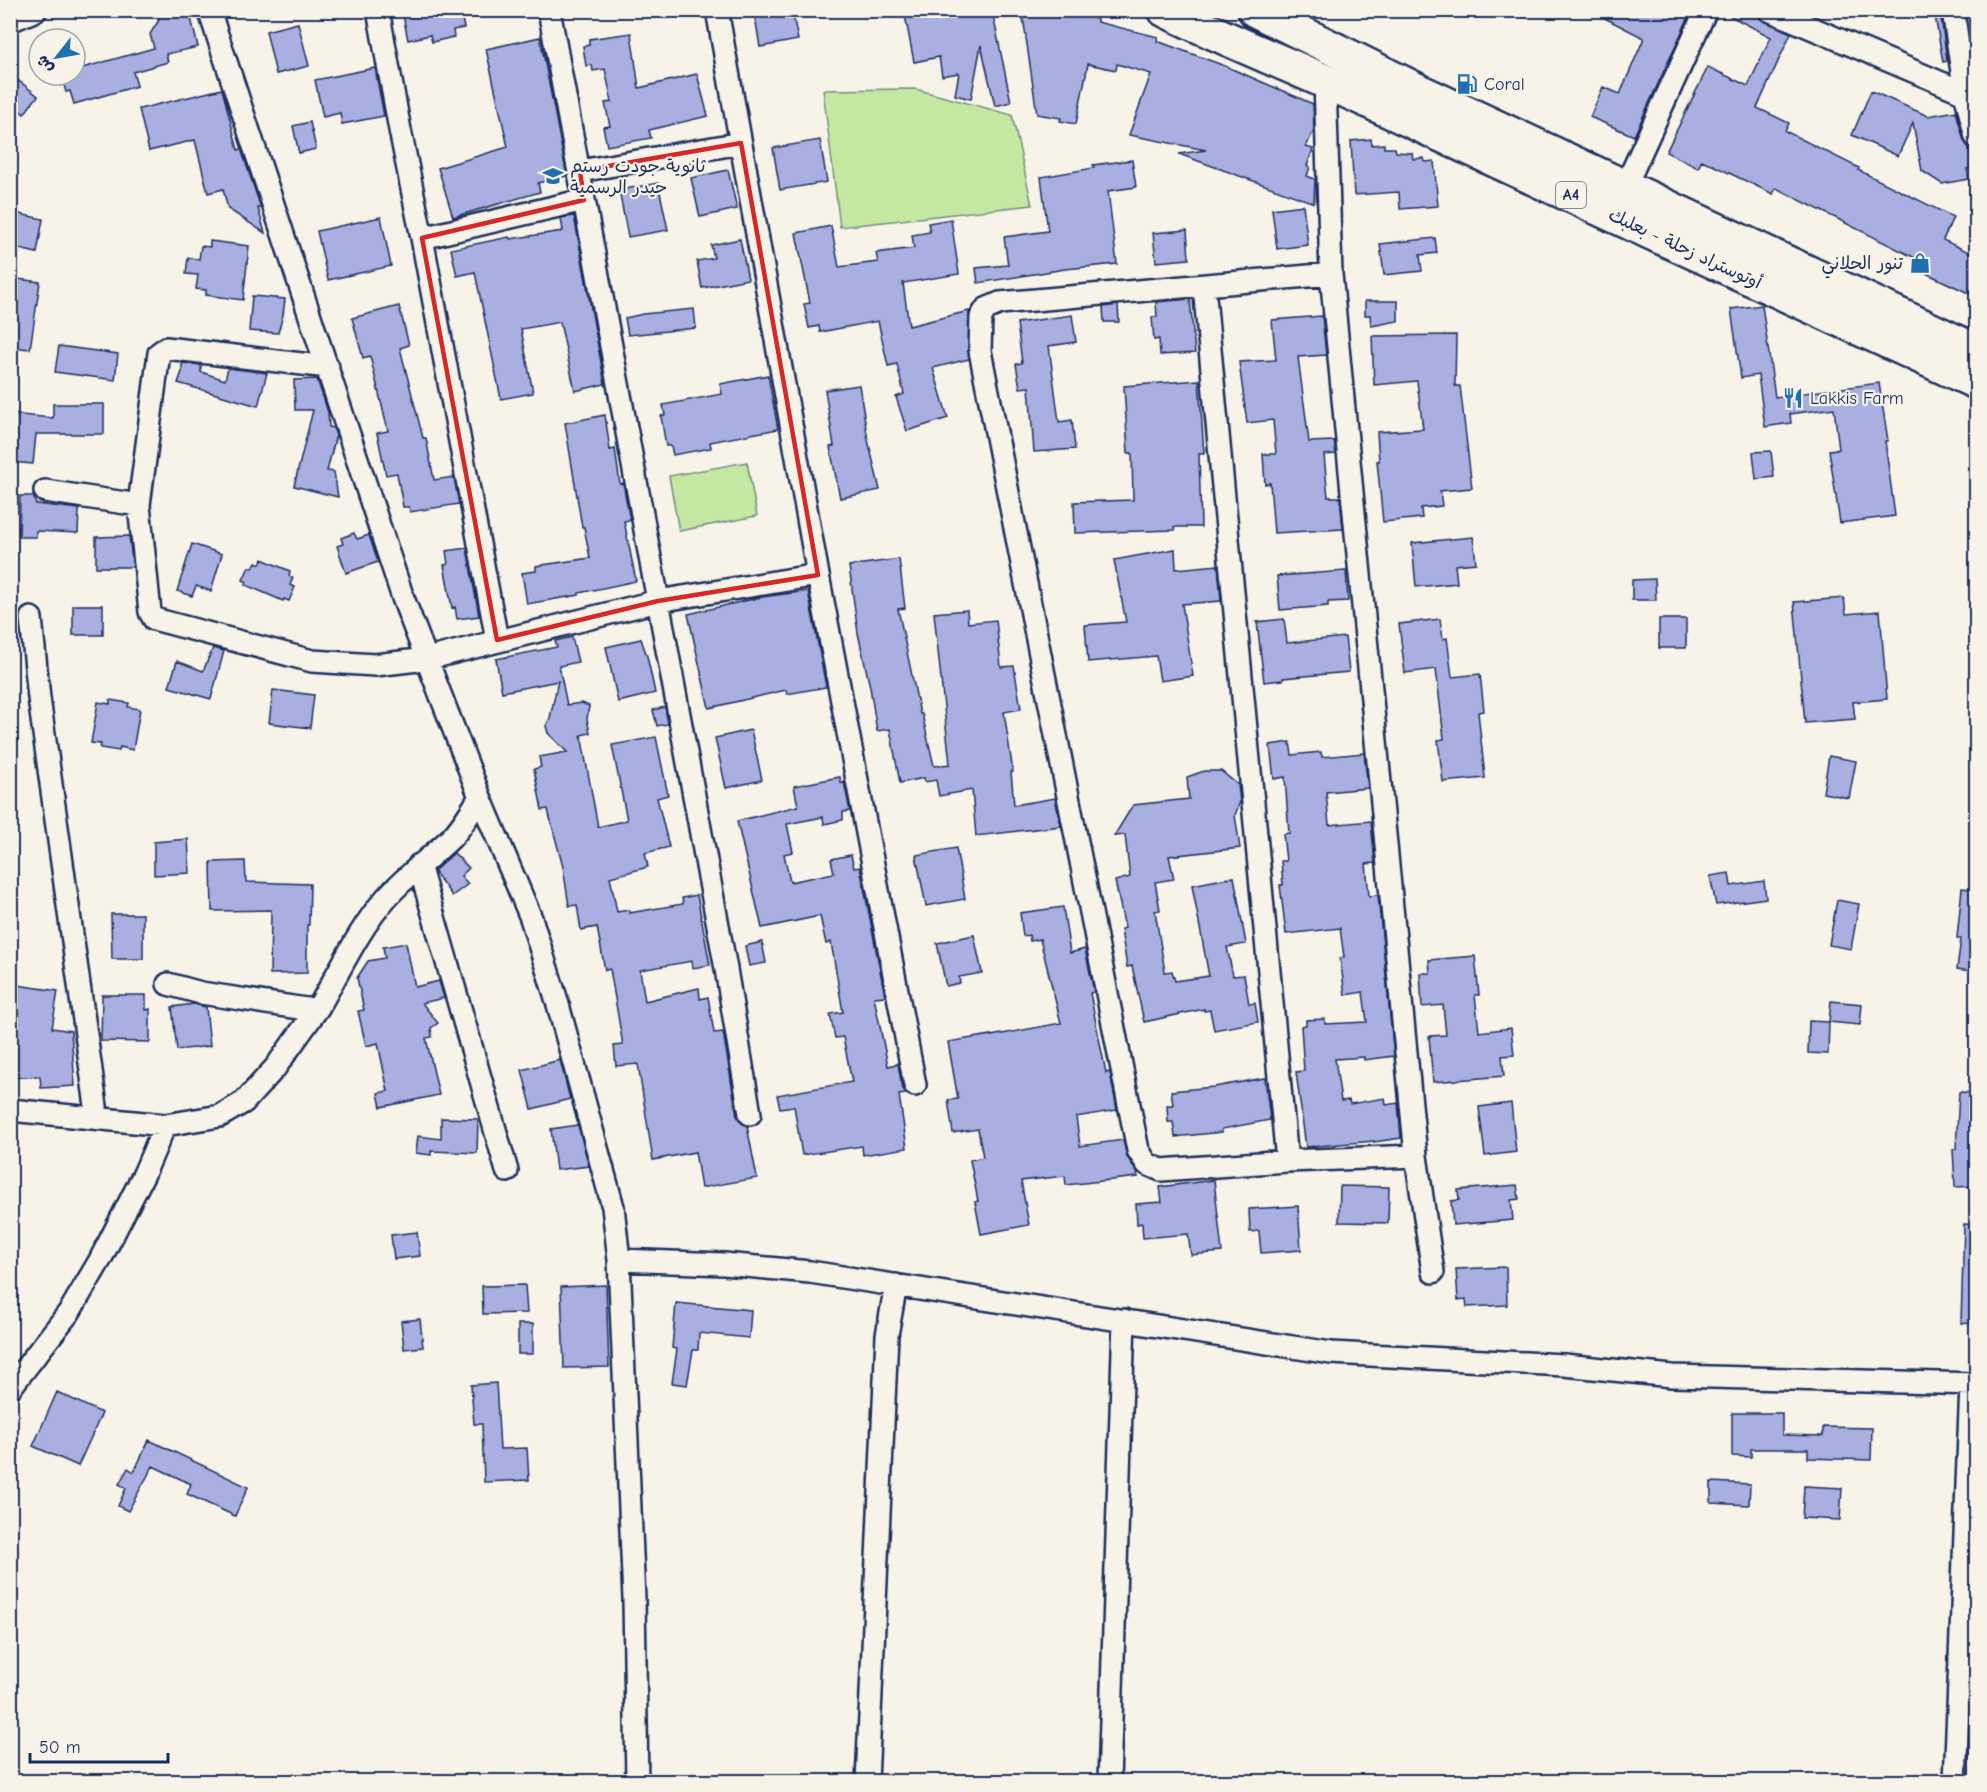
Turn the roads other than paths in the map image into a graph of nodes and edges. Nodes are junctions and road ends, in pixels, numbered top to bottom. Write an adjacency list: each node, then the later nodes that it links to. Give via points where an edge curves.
1 (36, 10): 11 (street)
2 (209, 10): 24 (street)
3 (378, 10): 20 (street)
4 (549, 10): 17 (street)
5 (717, 10): 16 (street)
6 (1165, 10): 12 (highway, أوتوستراد زحلة - بعلبك / A4)
7 (1706, 10): 18 (street)
8 (1769, 10): 14 (street)
9 (1953, 10): 14 (street)
10 (1266, 13): 12 (street, via 1267,33); 18 (highway, أوتوستراد زحلة - بعلبك / A4, via 1432,97)
11 (10, 21)
12 (1252, 51): 13 (highway, أوتوستراد زحلة - بعلبك / A4)
13 (1325, 81): 21 (street); 25 (highway, أوتوستراد زحلة - بعلبك / A4)
14 (1965, 93): 15 (street)
15 (1977, 137)
16 (741, 143): 17 (street); 28 (street)
17 (580, 171): 19 (street)
18 (1625, 187): 23 (highway, أوتوستراد زحلة - بعلبك / A4)
19 (584, 200): 20 (street); 29 (street)
20 (422, 238): 31 (street)
21 (1331, 274): 22 (street); 42 (street)
22 (1204, 286): 43 (street); 43 (street, via 1000,303 986,309 981,318 980,351 1138,1150 1147,1164 1161,1170)
23 (1977, 351)
24 (328, 367): 27 (street, via 161,350); 32 (street, via 388,556)
25 (1977, 382)
26 (45, 491): 27 (street)
27 (139, 505): 32 (street, via 150,612 154,619 312,661 375,665)
28 (818, 575): 29 (street); 37 (street)
29 (658, 601): 31 (street); 39 (street)
30 (31, 618): 40 (street)
31 (497, 640): 32 (street)
32 (427, 658): 33 (street)
33 (480, 797): 34 (street, via 451,838); 45 (street, via 531,918 557,1001 613,1207)
34 (419, 865): 36 (street, via 384,901 356,939); 44 (street)
35 (168, 984): 36 (street, via 201,993)
36 (318, 1008): 41 (street, via 276,1068 244,1102 220,1116)
37 (915, 1085)
38 (10, 1110): 40 (street)
39 (750, 1114)
40 (96, 1118): 41 (street)
41 (165, 1125): 50 (street, via 144,1174 70,1311)
42 (1416, 1156): 43 (street); 46 (street)
43 (1287, 1161)
44 (507, 1172)
45 (618, 1260): 47 (street, via 724,1264); 51 (street, via 634,1599)
46 (1433, 1272)
47 (896, 1285): 48 (street); 52 (street, via 887,1335)
48 (1125, 1320): 49 (street, via 1331,1353 1564,1365 1672,1376); 53 (street)
49 (1974, 1384): 54 (street)
50 (10, 1388)
51 (637, 1782)
52 (867, 1782)
53 (1109, 1782)
54 (1955, 1782)

